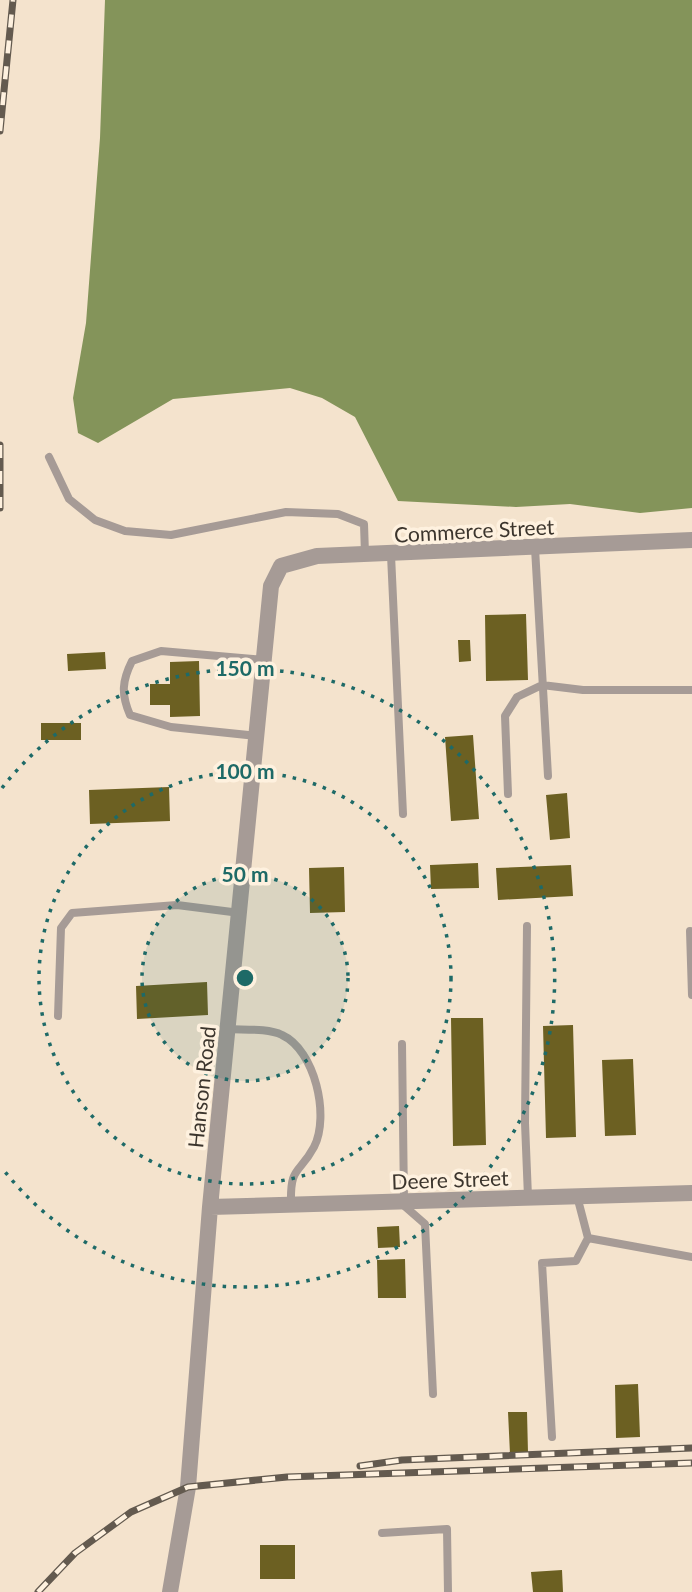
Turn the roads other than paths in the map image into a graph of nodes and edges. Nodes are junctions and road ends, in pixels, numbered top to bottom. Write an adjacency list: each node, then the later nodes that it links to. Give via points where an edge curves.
1 (49, 457): 4 (lane, via 69,499 95,520 125,531 171,535 286,512 338,514 364,524)
2 (692, 540): 3 (street, Commerce Street)
3 (536, 548): 5 (street, Commerce Street); 8 (lane)
4 (365, 555): 5 (street, Commerce Street); 6 (street, Commerce Street, via 317,556 281,566)
5 (391, 555): 13 (lane)
6 (271, 586): 7 (street, Hanson Road)
7 (264, 660): 10 (street, Hanson Road); 10 (lane, via 161,651 132,660 122,679 123,700 130,715 171,727)
8 (542, 685): 9 (lane, via 583,690); 11 (lane); 12 (lane, via 517,697 505,716)
9 (692, 690)
10 (257, 736): 14 (street, Hanson Road)
11 (548, 776)
12 (508, 794)
13 (403, 814)
14 (240, 913): 18 (lane, via 177,905 72,913 61,928); 19 (street, Hanson Road)
15 (527, 926): 23 (lane)
16 (690, 931): 17 (lane)
17 (692, 995)
18 (58, 1016)
19 (228, 1029): 25 (lane, via 282,1034 305,1056 317,1084 321,1116 314,1146 290,1179); 26 (street, Hanson Road)
20 (402, 1044): 24 (lane)
21 (692, 1193): 22 (street, Deere Street)
22 (577, 1196): 23 (street, Deere Street); 27 (lane)
23 (528, 1198): 24 (street, Deere Street)
24 (402, 1201): 25 (street, Deere Street); 29 (lane, via 425,1224)
25 (291, 1205): 26 (street, Deere Street)
26 (210, 1207): 32 (street, Hanson Road, via 188,1487)
27 (588, 1238): 28 (lane); 30 (lane, via 576,1261 542,1263)
28 (692, 1257)
29 (433, 1394)
30 (552, 1437)
31 (382, 1533): 33 (lane, via 447,1529)
32 (170, 1592)
33 (448, 1592)

